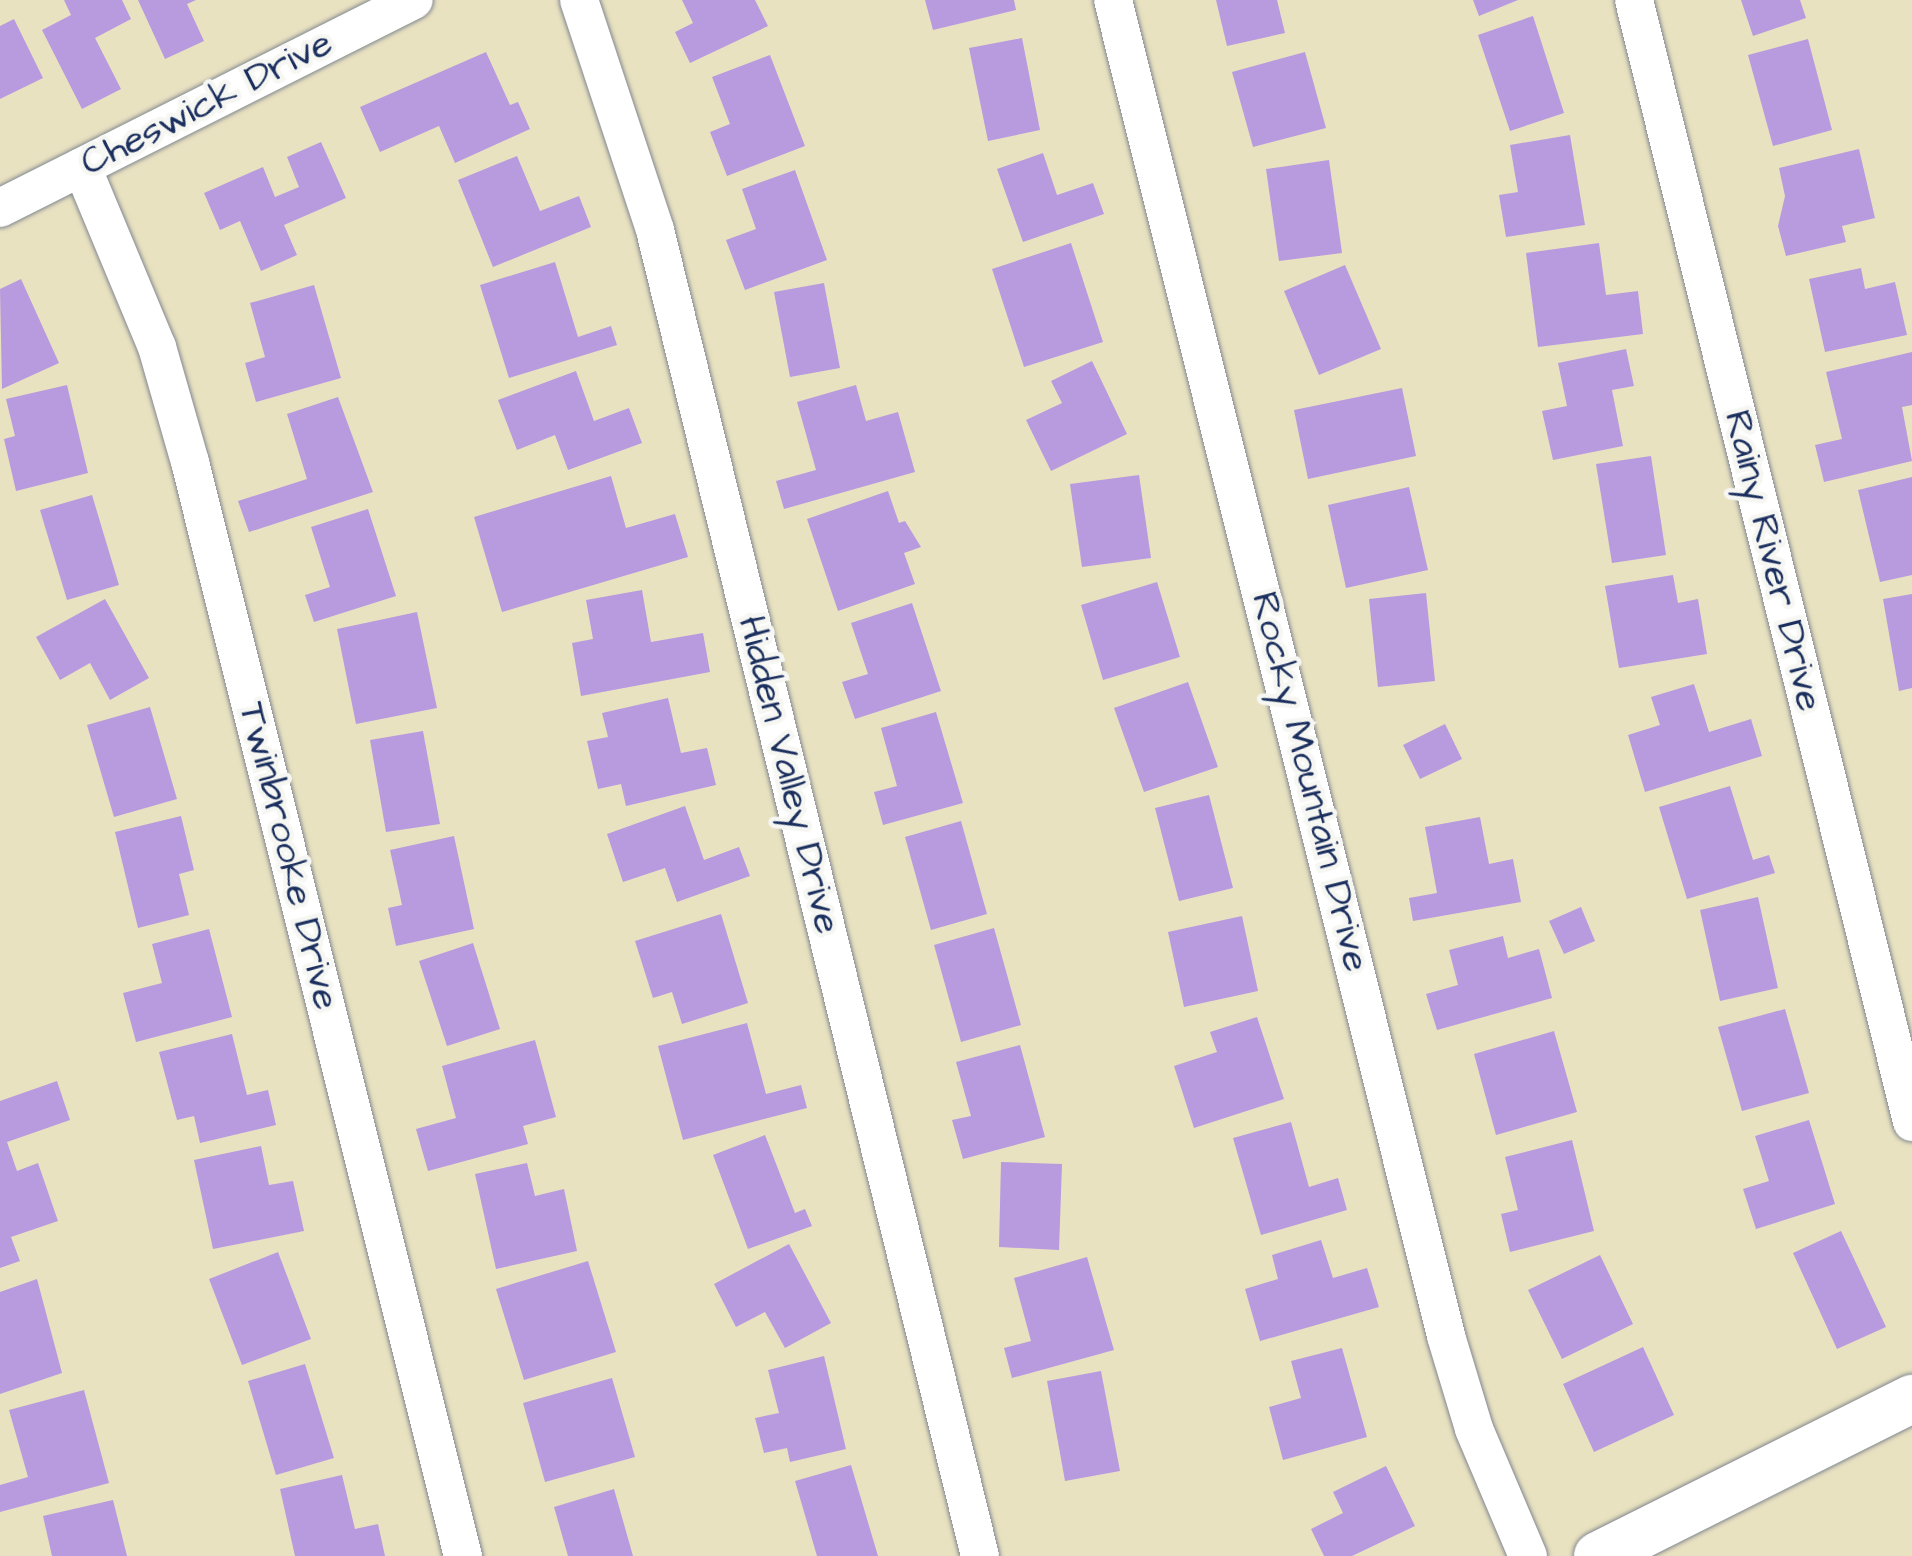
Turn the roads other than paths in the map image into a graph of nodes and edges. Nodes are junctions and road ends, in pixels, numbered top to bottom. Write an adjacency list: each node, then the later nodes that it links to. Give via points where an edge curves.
1 (414, 0): 5 (street, Cheswick Drive)
2 (579, 0): 10 (street, Hidden Valley Drive, via 655,230)
3 (1113, 0): 11 (street, Rocky Mountain Drive, via 1446,1336 1474,1429)
4 (1634, 0): 7 (street, Rainy River Drive)
5 (82, 167): 6 (street, Cheswick Drive); 9 (street, Twinbrooke Drive, via 157,347 190,462)
6 (0, 208)
7 (1912, 1122)
8 (1912, 1399): 12 (street)
9 (463, 1556)
10 (980, 1556)
11 (1528, 1556)
12 (1598, 1556)

